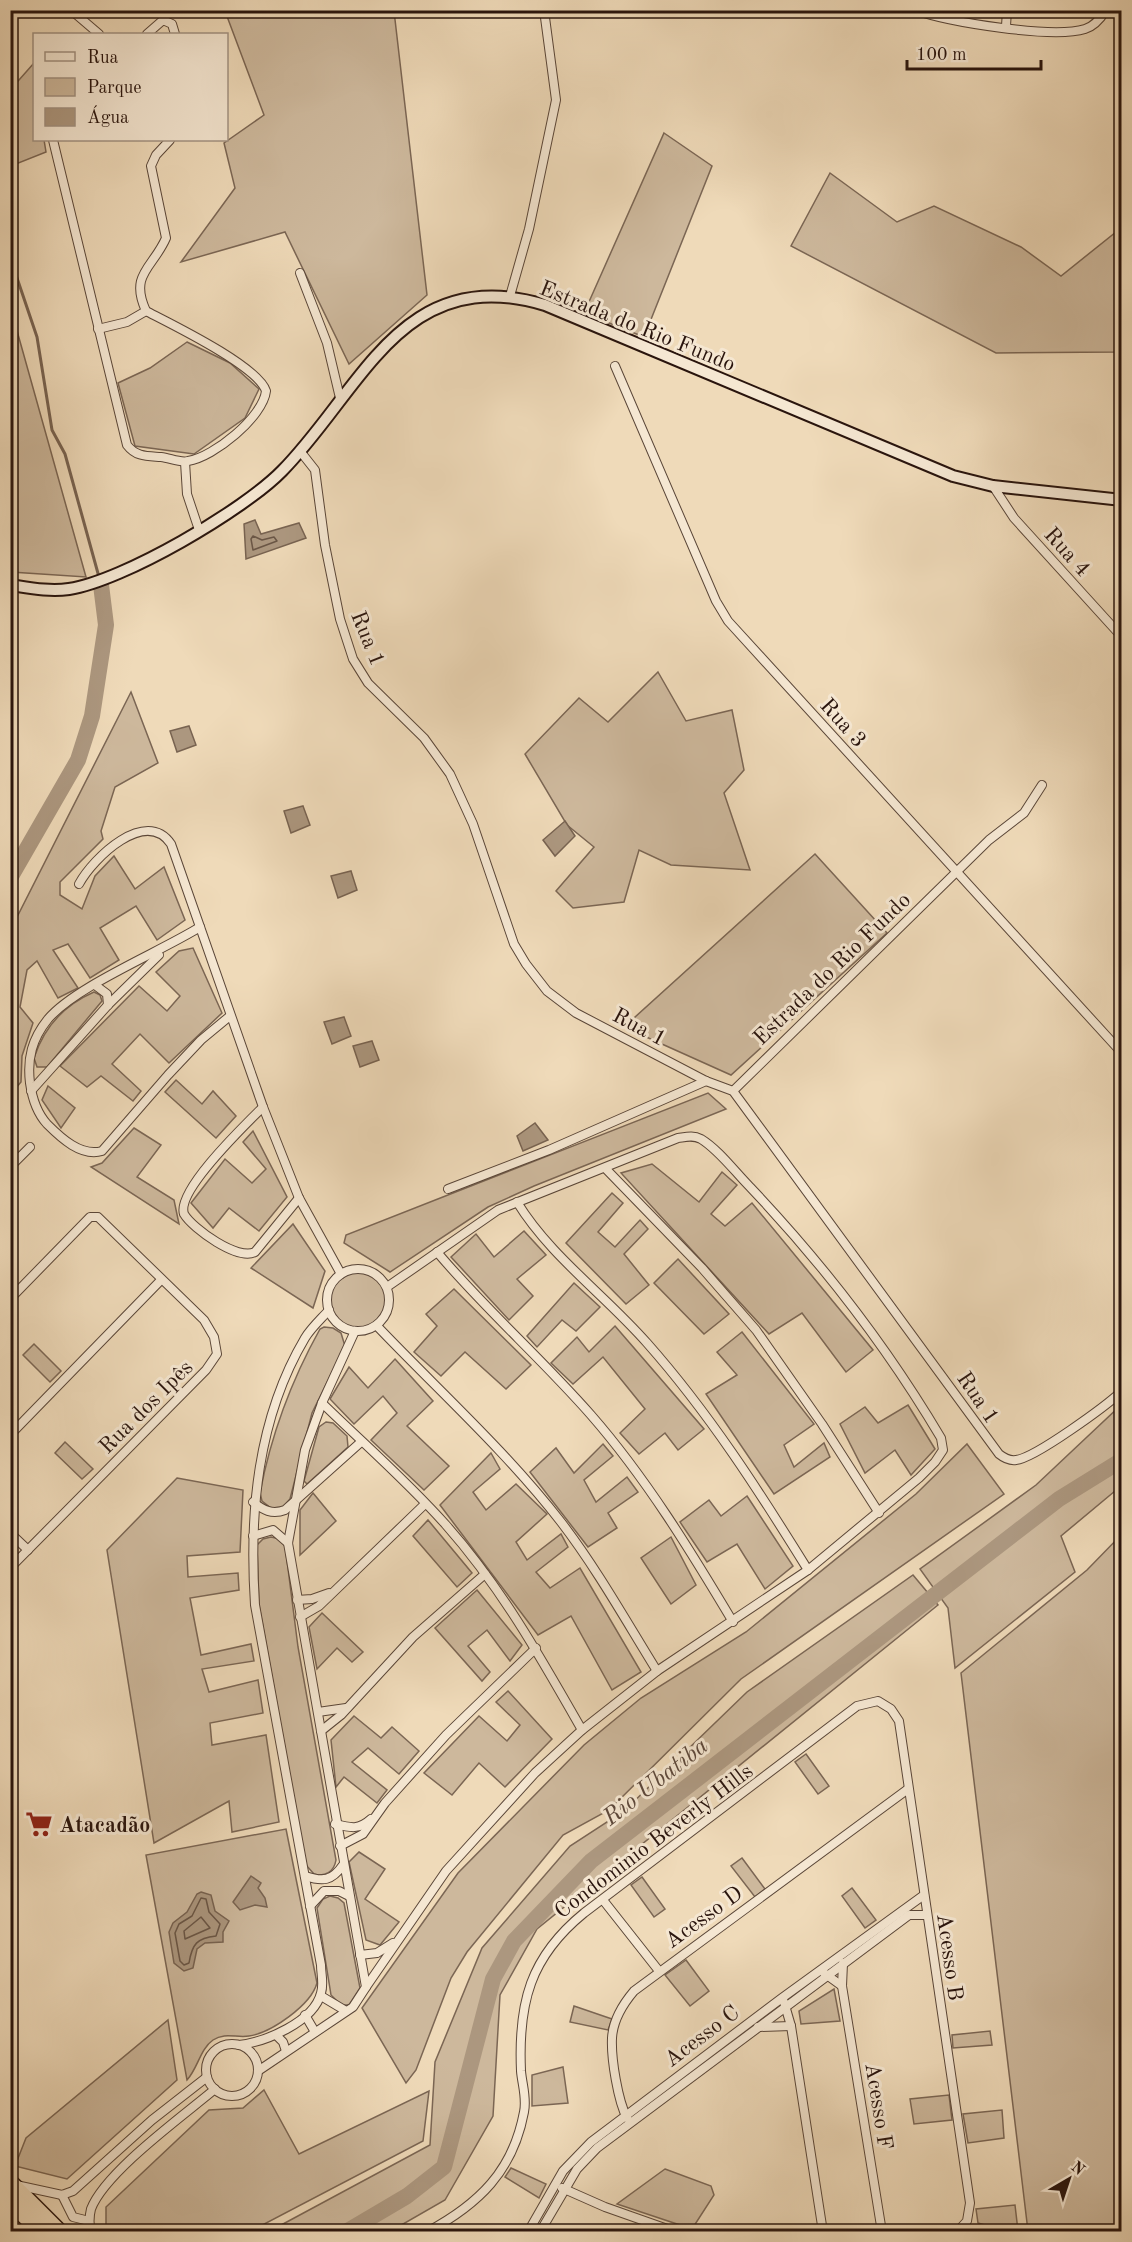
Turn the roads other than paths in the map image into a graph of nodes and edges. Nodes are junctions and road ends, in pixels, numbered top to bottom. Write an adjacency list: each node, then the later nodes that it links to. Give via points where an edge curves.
1 (71, 10): 7 (street)
2 (544, 10): 13 (street, via 556,100 529,229)
3 (915, 10): 6 (street, via 940,18)
4 (1007, 10): 6 (street)
5 (1106, 10): 6 (street, via 1096,23 1073,31)
6 (1006, 26)
7 (98, 33)
8 (148, 33): 9 (street, via 163,21 172,24)
9 (176, 33)
10 (53, 141): 15 (street)
11 (169, 141): 14 (street, via 151,166 166,238 140,281)
12 (300, 273): 17 (street, via 327,343)
13 (510, 296): 17 (street, Estrada do Rio Fundo, via 457,302 416,320 373,357); 20 (street, Estrada do Rio Fundo, via 561,311 936,471)
14 (146, 311): 15 (street, via 127,322); 19 (street, via 223,353 266,391 263,403 240,430 205,455)
15 (98, 329): 19 (street, via 127,445 137,455)
16 (615, 366): 26 (street, Rua 3, via 722,611)
17 (340, 398): 18 (street, Estrada do Rio Fundo)
18 (300, 451): 22 (street, Estrada do Rio Fundo, via 267,485); 36 (street, Rua 1, via 315,470 327,555 353,659 368,683 424,738 450,774 473,824 514,944 526,964 547,991 576,1013)
19 (185, 462): 22 (street, via 187,494)
20 (993, 486): 21 (street, Estrada do Rio Fundo); 24 (street, Rua 4, via 1014,518)
21 (1122, 500)
22 (199, 530): 23 (street, Estrada do Rio Fundo, via 138,565 92,583 60,590)
23 (10, 585)
24 (1122, 637)
25 (1042, 785): 26 (street, Estrada do Rio Fundo, via 1024,813 989,840)
26 (957, 873): 33 (street, Rua 3); 38 (street, Estrada do Rio Fundo)
27 (79, 884): 28 (street, via 87,869 117,843 147,829 160,831 171,844)
28 (200, 927): 29 (street); 32 (street)
29 (166, 948): 30 (street); 31 (street)
30 (95, 985): 31 (street, via 106,994); 34 (street, via 49,1018 36,1038)
31 (108, 1005): 35 (street)
32 (230, 1016): 37 (street, via 201,1040 102,1151 80,1150 55,1131 40,1114); 39 (street)
33 (1122, 1053)
34 (28, 1063): 35 (street, via 36,1073); 37 (street)
35 (46, 1073): 37 (street)
36 (706, 1082): 38 (street, Rua 1); 43 (street)
37 (31, 1090)
38 (733, 1091): 54 (street, Rua 1, via 999,1454 1011,1460 1028,1456)
39 (263, 1107): 44 (street); 44 (street, via 214,1158 185,1196 184,1214 195,1227 236,1253 248,1255 255,1252)
40 (30, 1147): 41 (street)
41 (10, 1167)
42 (605, 1168): 45 (street); 61 (street, via 756,1330); 61 (street, via 678,1138 700,1139 783,1222 831,1278 901,1375 943,1445 935,1462)
43 (448, 1189)
44 (299, 1198): 47 (street)
45 (517, 1202): 46 (street, via 498,1210); 67 (street, via 538,1232 647,1342 694,1399)
46 (437, 1252): 49 (street); 72 (street, via 616,1446 686,1544)
47 (341, 1274): 49 (street, via 351,1270 372,1272); 51 (street, via 329,1290)
48 (161, 1280): 50 (street, Rua dos Ipês, via 95,1216); 56 (street); 65 (street, Rua dos Ipês, via 209,1328 216,1346 214,1361)
49 (387, 1287): 52 (street, via 389,1308)
50 (10, 1299)
51 (329, 1310): 53 (street, via 339,1325); 58 (street, via 306,1338 285,1383 267,1433)
52 (377, 1326): 53 (street); 74 (street, via 473,1420 560,1522)
53 (355, 1331): 55 (street)
54 (1122, 1391)
55 (322, 1403): 57 (street); 59 (street, via 305,1450)
56 (10, 1435)
57 (361, 1442): 59 (street); 60 (street)
58 (254, 1502): 59 (street, via 262,1509 279,1513); 63 (street)
59 (295, 1502): 64 (street)
60 (425, 1504): 68 (street); 69 (street)
61 (879, 1513): 67 (street)
62 (10, 1533): 65 (street)
63 (253, 1536): 64 (street, via 273,1530); 85 (street, via 255,1605)
64 (288, 1543): 70 (street)
65 (28, 1550): 66 (street, Rua dos Ipês)
66 (10, 1568)
67 (808, 1570): 72 (street)
68 (485, 1574): 73 (street); 76 (street, via 413,1637)
69 (333, 1591): 70 (street); 71 (street, via 319,1606)
70 (297, 1600): 71 (street)
71 (300, 1617): 77 (street)
72 (733, 1622): 74 (street)
73 (536, 1648): 78 (street); 81 (street, via 470,1709)
74 (657, 1671): 78 (street)
75 (878, 1701): 80 (street, Acesso B, via 891,1709 899,1721); 88 (street, Condominio Beverly Hills, via 857,1706)
76 (347, 1708): 77 (street); 79 (street)
77 (318, 1712): 79 (street)
78 (582, 1730): 93 (street, via 469,1843)
79 (321, 1731): 82 (street)
80 (908, 1789): 86 (street, Acesso B); 97 (street, Acesso D)
81 (375, 1816): 82 (street, via 361,1827); 83 (street, via 363,1834)
82 (335, 1824): 83 (street)
83 (340, 1846): 84 (street)
84 (343, 1864): 85 (street, via 330,1879); 87 (street)
85 (305, 1876): 89 (street)
86 (924, 1895): 90 (street, Acesso C); 92 (street, Acesso B)
87 (349, 1896): 89 (street, via 339,1891 324,1892); 94 (street)
88 (603, 1900): 97 (street); 125 (street, Condominio Beverly Hills, via 557,1936 532,1976 521,2021 524,2110 508,2161 472,2204)
89 (310, 1906): 101 (street, via 321,1965)
90 (905, 1907): 91 (street); 95 (street, Acesso C)
91 (909, 1915): 92 (street); 96 (street, Acesso C)
92 (927, 1915): 121 (street, Acesso B, via 970,2203 969,2216)
93 (397, 1940): 94 (street, via 377,1953); 100 (street)
94 (360, 1955): 100 (street)
95 (840, 1956): 96 (street); 98 (street, Acesso C)
96 (844, 1964): 98 (street, Acesso C); 99 (street, Acesso F)
97 (659, 1971): 114 (street, Acesso D, via 634,1991 615,2024 612,2039 619,2094)
98 (824, 1972): 99 (street); 102 (street, Acesso C)
99 (842, 1986): 130 (street, Acesso F)
100 (366, 1987): 103 (street)
101 (321, 1996): 103 (street); 104 (street)
102 (784, 2001): 105 (street); 106 (street, Acesso C); 114 (street, Acesso C)
103 (346, 2012): 107 (street)
104 (305, 2015): 107 (street); 108 (street)
105 (791, 2026): 106 (street); 129 (street)
106 (758, 2027): 114 (street, Acesso C)
107 (315, 2032): 110 (street)
108 (276, 2035): 109 (street); 110 (street)
109 (239, 2046): 111 (street, via 253,2055); 112 (street, via 217,2049 208,2061)
110 (286, 2051): 111 (street)
111 (258, 2072): 113 (street, via 252,2087 238,2096)
112 (207, 2077): 113 (street); 118 (street)
113 (215, 2089): 120 (street, via 120,2170 95,2201)
114 (627, 2118): 116 (street, Acesso C, via 581,2151); 117 (street, Acesso C, via 577,2169)
115 (11, 2183): 118 (street); 123 (highway)
116 (556, 2183): 117 (street); 126 (street, Acesso C)
117 (565, 2190): 127 (street, Acesso C); 128 (street)
118 (63, 2196): 120 (street, via 73,2217)
119 (10, 2202): 122 (highway)
120 (89, 2221): 124 (street)
121 (960, 2229)
122 (41, 2232)
123 (60, 2232)
124 (91, 2232)
125 (427, 2232)
126 (528, 2232)
127 (540, 2232)
128 (676, 2232)
129 (823, 2232)
130 (882, 2232)

